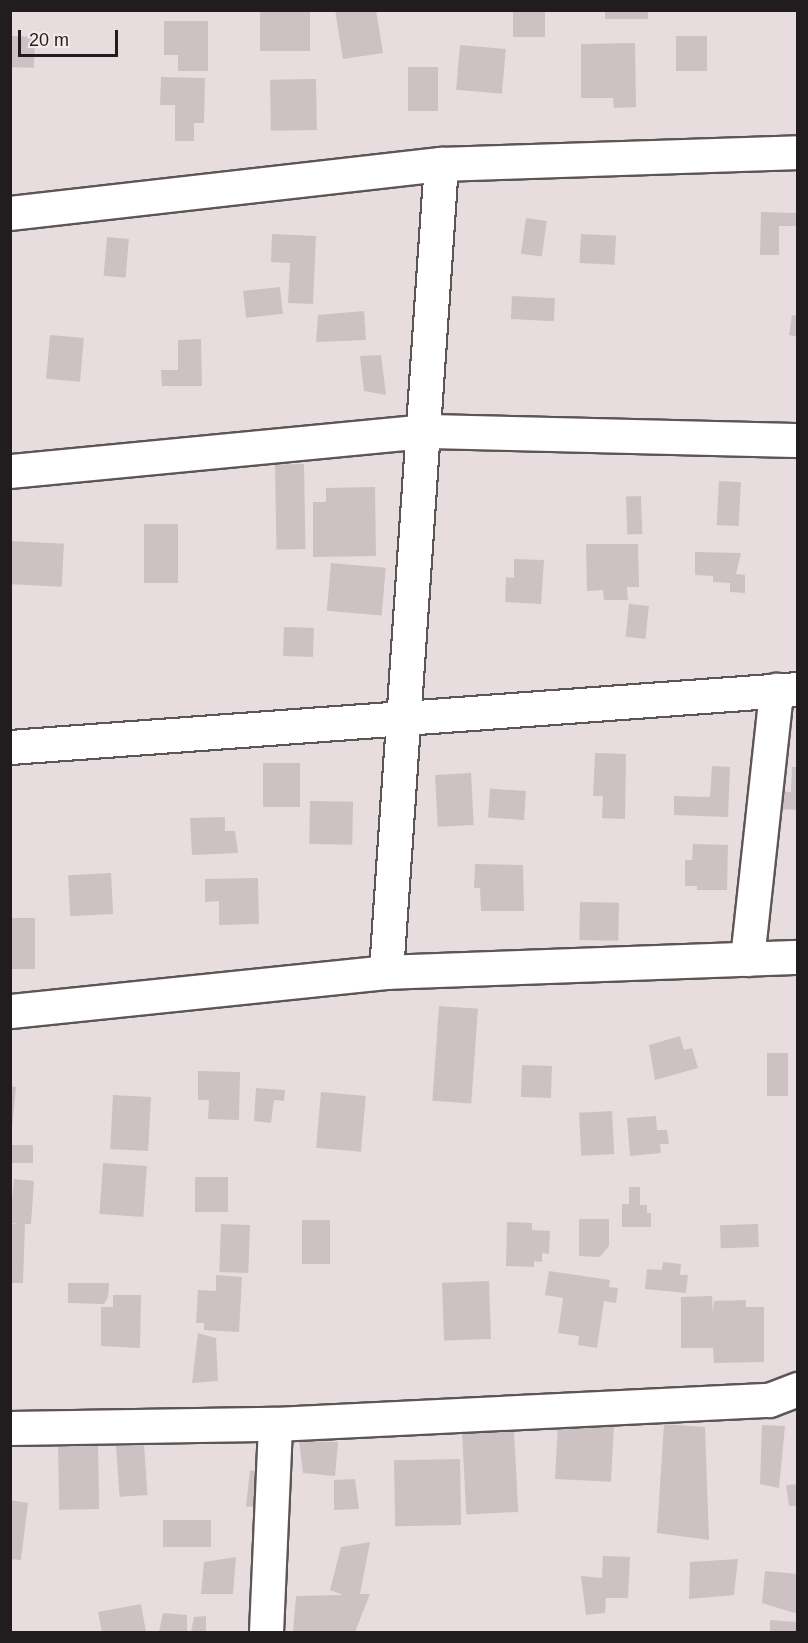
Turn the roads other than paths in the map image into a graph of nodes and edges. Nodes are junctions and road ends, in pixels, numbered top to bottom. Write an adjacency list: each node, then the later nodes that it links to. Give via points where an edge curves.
1 (798, 152): 2 (street)
2 (441, 164): 3 (street); 4 (street)
3 (10, 213)
4 (426, 431): 5 (street); 6 (street); 8 (street)
5 (798, 440)
6 (10, 471)
7 (787, 689): 8 (street); 11 (street)
8 (402, 721): 9 (street); 12 (street)
9 (10, 747)
10 (798, 957): 11 (street)
11 (747, 959): 12 (street)
12 (386, 972): 13 (street)
13 (10, 1011)
14 (798, 1389): 15 (street, via 769,1400)
15 (275, 1424): 16 (street); 17 (street)
16 (10, 1428)
17 (266, 1632)

